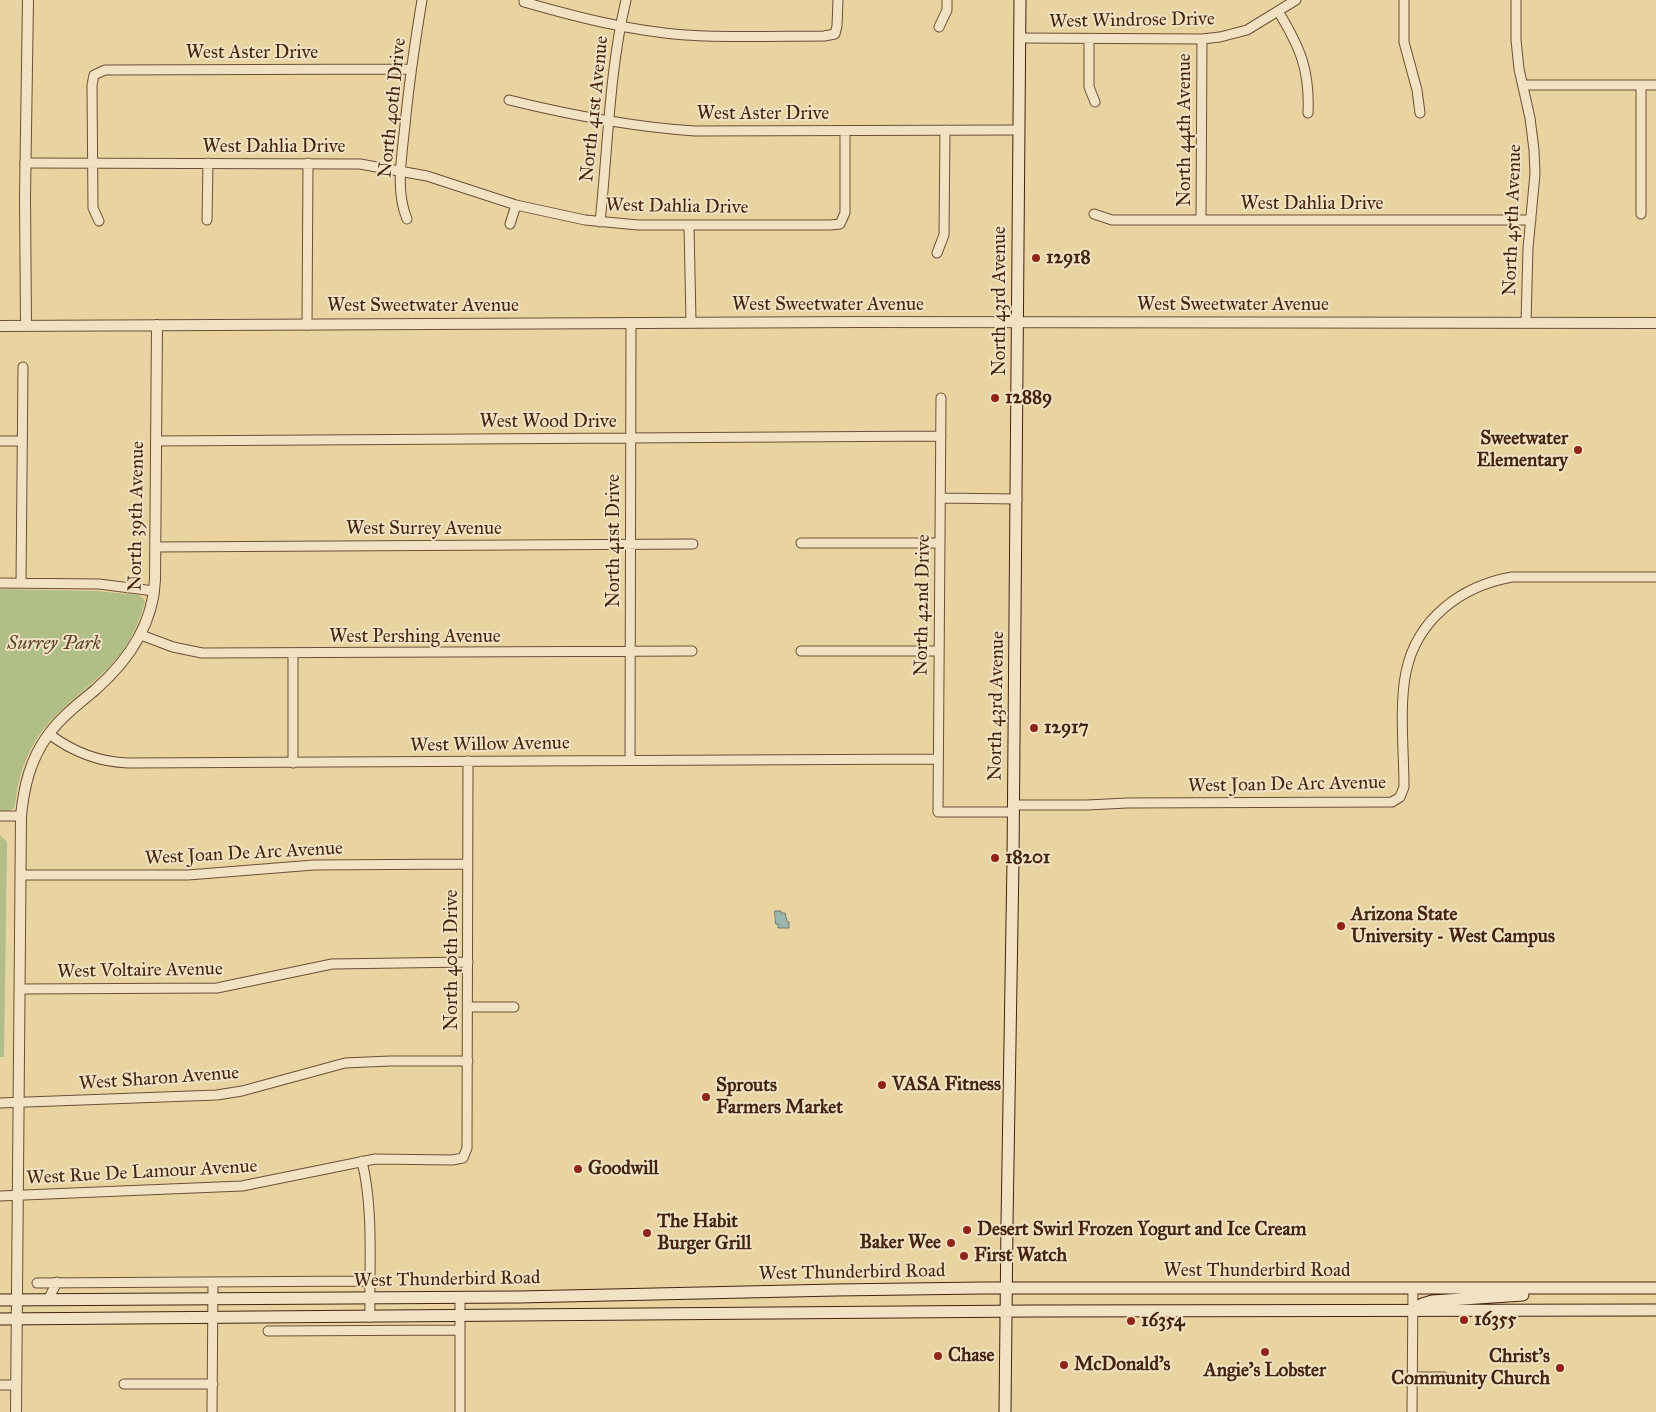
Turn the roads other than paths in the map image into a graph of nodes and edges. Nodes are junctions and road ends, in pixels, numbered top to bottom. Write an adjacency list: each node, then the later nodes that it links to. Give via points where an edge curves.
1 (28, 0): 29 (street)
2 (422, 0): 17 (street, North 40th Drive)
3 (626, 0): 12 (street, North 41st Avenue)
4 (838, 0): 12 (street, via 835,34 824,36 685,35)
5 (947, 0): 13 (street, via 947,10)
6 (1020, 0): 14 (main road, North 43rd Avenue)
7 (1296, 0): 11 (street, West Windrose Drive)
8 (1404, 0): 24 (street, via 1404,42 1418,90)
9 (1516, 0): 18 (street, North 45th Avenue, via 1516,40)
10 (524, 2): 12 (street)
11 (1278, 11): 16 (street, West Windrose Drive, via 1247,30 1220,38); 23 (street, via 1301,54 1308,79)
12 (620, 26): 25 (street, North 41st Avenue)
13 (939, 27)
14 (1020, 38): 15 (street, West Windrose Drive); 28 (main road, North 43rd Avenue)
15 (1089, 39): 16 (street, West Windrose Drive); 22 (street, via 1089,87)
16 (1202, 39): 39 (street, North 44th Avenue)
17 (411, 69): 30 (street, West Aster Drive, via 104,70 94,75); 33 (street, North 40th Drive)
18 (1523, 85): 19 (street); 40 (street, North 45th Avenue, via 1534,150)
19 (1641, 85): 20 (street); 36 (street)
20 (1656, 85)
21 (509, 100): 25 (street, West Aster Drive)
22 (1095, 102)
23 (1308, 113)
24 (1420, 113)
25 (609, 121): 26 (street, West Aster Drive, via 695,131); 42 (street, North 41st Avenue)
26 (845, 130): 27 (street, West Aster Drive); 44 (street, West Dahlia Drive, via 844,213 840,224)
27 (945, 130): 28 (street, West Aster Drive); 45 (street, via 944,235)
28 (1019, 130): 47 (main road, North 43rd Avenue)
29 (25, 163): 30 (street, West Dahlia Drive); 54 (street)
30 (93, 163): 31 (street, West Dahlia Drive); 41 (street, via 93,208)
31 (208, 163): 32 (street, West Dahlia Drive); 38 (street)
32 (308, 163): 33 (street, West Dahlia Drive, via 360,164); 52 (street)
33 (401, 170): 34 (street, West Dahlia Drive); 37 (street, North 40th Drive, via 401,200)
34 (516, 205): 42 (street, West Dahlia Drive); 43 (street)
35 (1094, 214): 39 (street, West Dahlia Drive, via 1112,220)
36 (1641, 214)
37 (407, 219)
38 (207, 220)
39 (1201, 220): 40 (street, West Dahlia Drive)
40 (1531, 220): 49 (street, North 45th Avenue)
41 (99, 221)
42 (600, 222): 44 (street, West Dahlia Drive)
43 (510, 224)
44 (689, 225): 46 (street)
45 (937, 253)
46 (691, 322): 47 (street, West Sweetwater Avenue); 48 (street, West Sweetwater Avenue)
47 (1018, 322): 49 (street, West Sweetwater Avenue); 63 (main road, North 43rd Avenue)
48 (631, 323): 52 (street, West Sweetwater Avenue); 58 (street, North 41st Drive)
49 (1526, 323): 50 (street, West Sweetwater Avenue)
50 (1656, 323)
51 (157, 325): 52 (street, West Sweetwater Avenue); 54 (street, West Sweetwater Avenue); 61 (street, North 39th Avenue)
52 (307, 325)
53 (0, 326): 54 (street, West Sweetwater Avenue)
54 (26, 326)
55 (23, 367): 60 (street)
56 (941, 398): 57 (street, North 42nd Drive)
57 (941, 436): 58 (street, West Wood Drive); 62 (street, North 42nd Drive)
58 (631, 438): 61 (street, West Wood Drive); 66 (street, North 41st Drive)
59 (0, 440): 60 (street)
60 (22, 441): 71 (street)
61 (156, 441): 68 (street, North 39th Avenue)
62 (940, 498): 63 (street); 65 (street, North 42nd Drive)
63 (1016, 499): 84 (main road, North 43rd Avenue)
64 (801, 543): 65 (street)
65 (940, 543): 75 (street, North 42nd Drive)
66 (631, 544): 67 (street, West Surrey Avenue); 68 (street, West Surrey Avenue); 76 (street, North 41st Drive)
67 (692, 544)
68 (155, 547): 72 (street, North 39th Avenue)
69 (1656, 577): 84 (street, West Joan De Arc Avenue, via 1512,577 1485,583 1462,594 1440,611 1415,645 1406,673 1403,696 1404,787 1400,797 1392,802 1127,803)
70 (0, 583): 71 (street)
71 (22, 583): 72 (street, via 99,584)
72 (154, 591): 73 (street, North 39th Avenue)
73 (141, 635): 78 (street, West Pershing Avenue, via 202,653); 79 (street, North 39th Avenue, via 120,666)
74 (801, 651): 75 (street)
75 (939, 651): 80 (street, North 42nd Drive)
76 (630, 652): 77 (street, West Pershing Avenue); 78 (street, West Pershing Avenue); 81 (street, North 41st Drive)
77 (692, 652)
78 (293, 654): 83 (street)
79 (48, 734): 83 (street, West Willow Avenue, via 84,755 114,762); 87 (street, North 39th Avenue, via 25,784)
80 (938, 759): 81 (street, West Willow Avenue); 85 (street, North 42nd Drive)
81 (630, 760): 82 (street, West Willow Avenue)
82 (468, 761): 83 (street, West Willow Avenue); 88 (street, North 40th Drive)
83 (293, 762)
84 (1014, 808): 85 (street, West Joan De Arc Avenue); 108 (main road, North 43rd Avenue)
85 (938, 812)
86 (0, 816): 87 (street)
87 (22, 816): 89 (street, North 39th Avenue)
88 (468, 864): 89 (street, West Joan De Arc Avenue, via 314,866 188,875); 90 (street, North 40th Drive)
89 (21, 875): 91 (street, North 39th Avenue)
90 (468, 962): 91 (street, West Voltaire Avenue, via 332,964 217,988); 92 (street, North 40th Drive)
91 (20, 989): 96 (street, North 39th Avenue)
92 (468, 1007): 93 (street); 94 (street, North 40th Drive)
93 (514, 1007)
94 (468, 1061): 96 (street, West Sharon Avenue, via 345,1063 217,1095); 97 (street, North 40th Drive, via 467,1148)
95 (0, 1103): 96 (street, West Sharon Avenue)
96 (18, 1103): 99 (street, North 39th Avenue)
97 (463, 1158): 98 (street, West Rue De Lamour Avenue)
98 (362, 1161): 99 (street, West Rue De Lamour Avenue, via 242,1186); 101 (street, via 368,1189)
99 (17, 1195): 100 (street, West Rue De Lamour Avenue); 114 (street, North 39th Avenue)
100 (0, 1196)
101 (369, 1281): 103 (street, West Thunderbird Road); 111 (street)
102 (57, 1282): 103 (street, West Thunderbird Road); 104 (street, West Thunderbird Road); 115 (street)
103 (213, 1282): 112 (street)
104 (37, 1283)
105 (1413, 1288): 106 (main road, West Thunderbird Road); 109 (main road, West Thunderbird Road); 119 (street)
106 (1544, 1288): 107 (main road, West Thunderbird Road); 119 (main road, via 1518,1296 1432,1301)
107 (1656, 1288)
108 (1006, 1289): 109 (main road, West Thunderbird Road); 110 (main road, West Thunderbird Road); 118 (main road, North 43rd Avenue)
109 (1281, 1289): 116 (main road)
110 (460, 1297): 111 (main road, West Thunderbird Road); 121 (street)
111 (369, 1298): 112 (main road, West Thunderbird Road); 120 (street)
112 (213, 1299): 115 (main road, West Thunderbird Road); 122 (street)
113 (0, 1300): 114 (main road, West Thunderbird Road)
114 (16, 1300): 115 (main road, West Thunderbird Road); 125 (street, North 39th Avenue)
115 (48, 1300)
116 (1281, 1310): 118 (main road, West Thunderbird Road); 119 (main road, West Thunderbird Road)
117 (1656, 1310): 119 (main road, West Thunderbird Road)
118 (1006, 1311): 121 (main road, West Thunderbird Road); 138 (main road, North 43rd Avenue)
119 (1413, 1311): 129 (street)
120 (370, 1316): 121 (main road, West Thunderbird Road); 123 (main road, West Thunderbird Road)
121 (460, 1316): 126 (street)
122 (213, 1317): 123 (main road, West Thunderbird Road); 125 (main road, West Thunderbird Road); 132 (street)
123 (279, 1317): 128 (street)
124 (0, 1318): 125 (main road, West Thunderbird Road)
125 (16, 1318): 134 (street, North 39th Avenue)
126 (460, 1330): 128 (street); 137 (street)
127 (268, 1331): 128 (street)
128 (290, 1331)
129 (1412, 1377): 130 (street); 139 (street)
130 (1444, 1377)
131 (124, 1384): 132 (street)
132 (213, 1384): 136 (street)
133 (0, 1385): 134 (street)
134 (16, 1385): 135 (street, North 39th Avenue)
135 (16, 1412)
136 (212, 1412)
137 (460, 1412)
138 (1005, 1412)
139 (1412, 1412)

